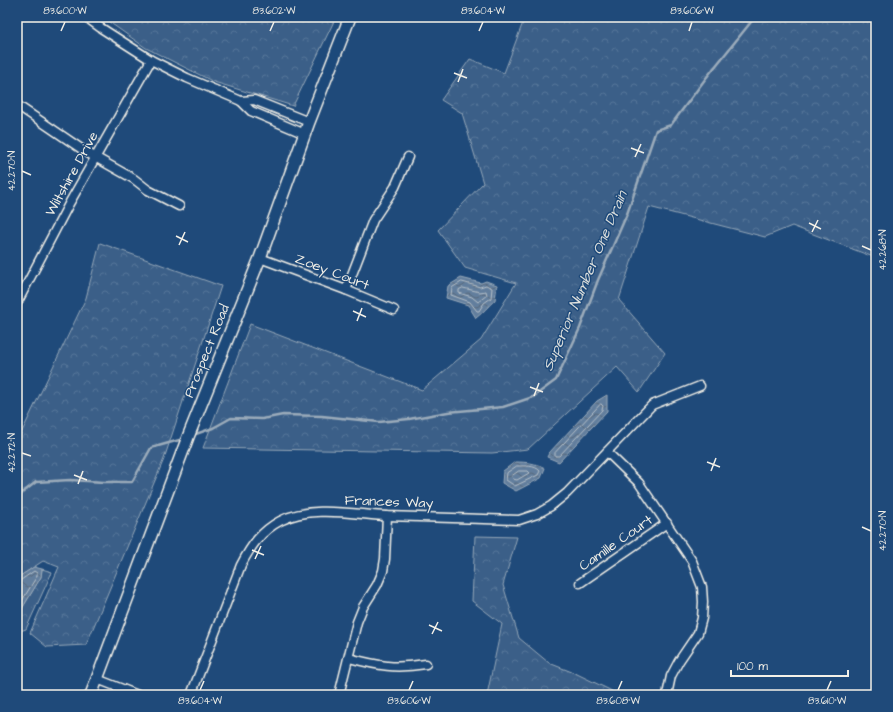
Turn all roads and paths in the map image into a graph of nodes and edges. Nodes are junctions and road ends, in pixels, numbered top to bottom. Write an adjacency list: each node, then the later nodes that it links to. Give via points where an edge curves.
1 (86, 17): 3 (street)
2 (350, 17): 6 (main road, Prospect Road)
3 (151, 60): 4 (street); 8 (street, Wiltshire Drive)
4 (241, 101): 6 (street, via 254,100); 7 (street, via 250,111)
5 (17, 105): 8 (street, via 86,152)
6 (309, 122): 7 (main road, Prospect Road)
7 (305, 134): 11 (main road, Prospect Road)
8 (96, 156): 10 (street, via 148,190); 13 (street, Wiltshire Drive)
9 (408, 157): 12 (street, via 395,187 373,220)
10 (179, 206)
11 (260, 258): 12 (street, Zoey Court); 22 (main road, Prospect Road, via 188,437)
12 (346, 290): 14 (street, Zoey Court)
13 (17, 303)
14 (394, 310)
15 (700, 386): 16 (street, Frances Way, via 652,405)
16 (607, 452): 17 (street, Frances Way, via 551,506 519,520); 18 (street, via 639,483)
17 (387, 516): 20 (street, via 383,571 357,622); 25 (street, Frances Way, via 321,512 297,514 265,531 251,546 241,565)
18 (667, 523): 19 (street, Camille Court); 27 (street, via 692,561 702,587 703,602 698,633 676,666)
19 (580, 583)
20 (349, 658): 21 (street, via 392,667); 26 (street)
21 (426, 664)
22 (97, 679): 23 (main road, Prospect Road); 24 (street)
23 (91, 695)
24 (138, 695)
25 (191, 695)
26 (339, 695)
27 (667, 695)

